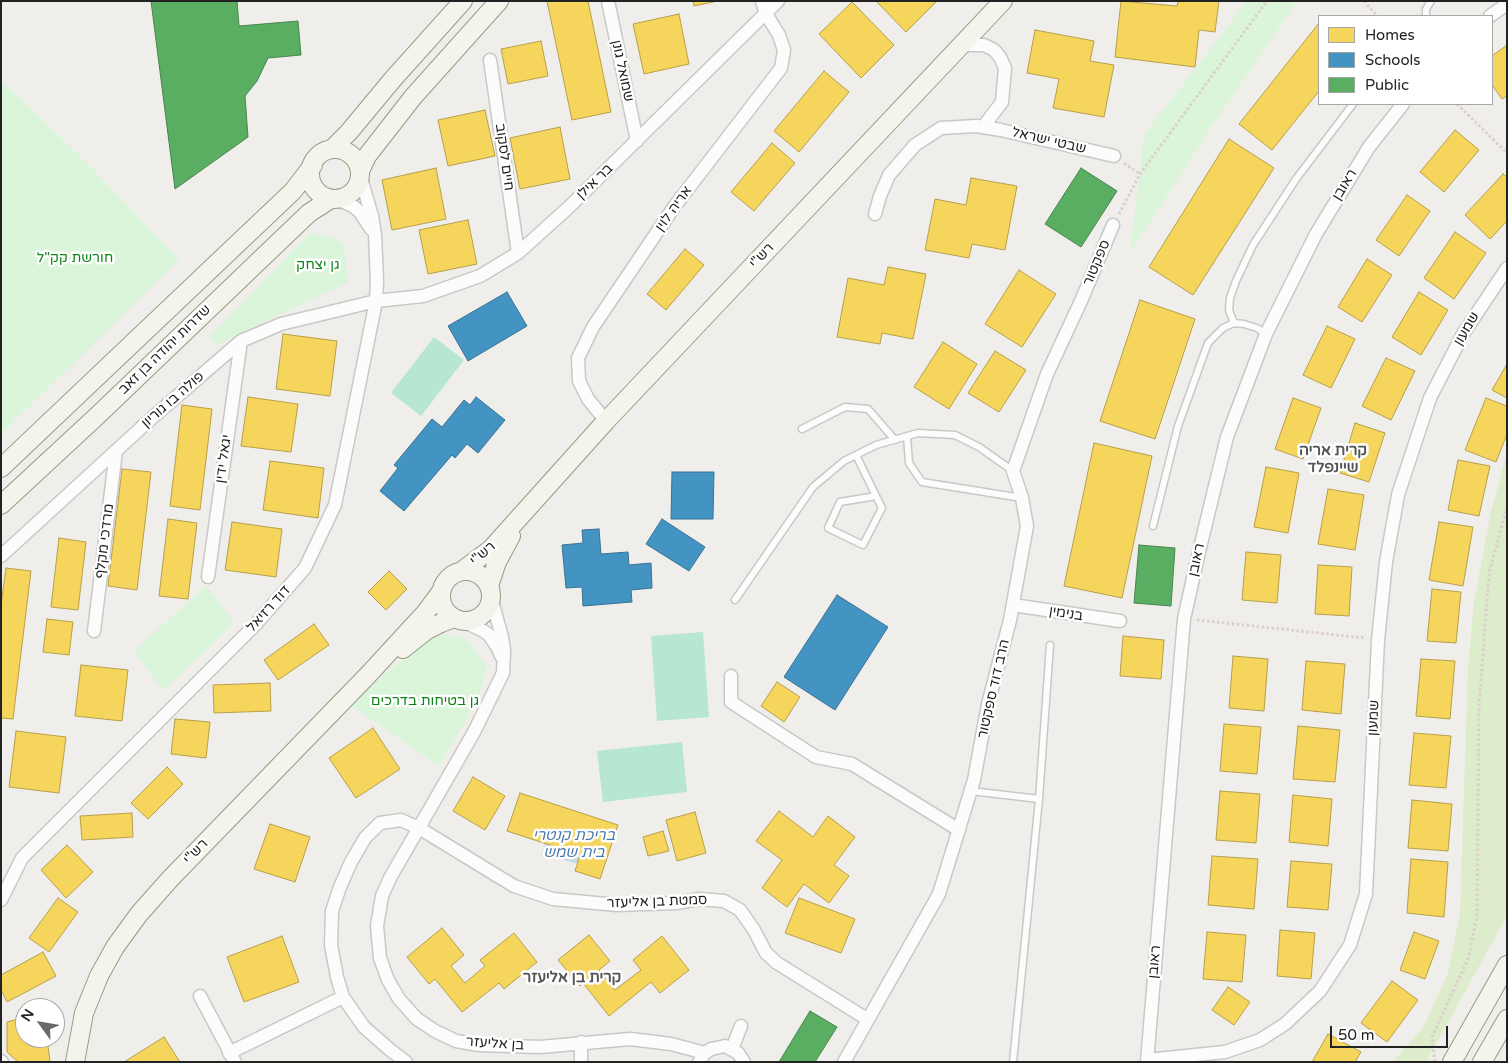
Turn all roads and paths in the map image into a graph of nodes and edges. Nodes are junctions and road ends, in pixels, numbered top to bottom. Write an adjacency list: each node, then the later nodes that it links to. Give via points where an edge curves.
1 (463, 1): 22 (street)
2 (499, 1): 26 (street, via 413,97 367,156)
3 (608, 1): 21 (street, שמואל גונן)
4 (762, 1): 11 (street, אריה לוין)
5 (778, 1): 11 (street, בר אילן)
6 (1003, 1): 15 (street, רש"י)
7 (1267, 1): 27 (path)
8 (1364, 1): 12 (path)
9 (1431, 1): 13 (lane)
10 (1507, 4): 14 (street)
11 (766, 14): 21 (street, בר אילן); 38 (street, אריה לוין, via 784,50 781,68 674,207 593,327 578,358 579,380 588,399)
12 (1376, 15)
13 (1426, 15)
14 (1491, 15)
15 (962, 45): 20 (street, via 984,45 994,50 1005,68 1002,102); 38 (street, רש"י)
16 (490, 60): 32 (street, חיים לסקוב)
17 (1352, 105): 35 (lane, via 1296,179 1253,245 1230,298 1229,310)
18 (1402, 105): 36 (street, ראובן, via 1369,147 1316,234)
19 (1458, 105): 23 (path)
20 (983, 127): 24 (street, שבטי ישראל); 29 (street, שבטי ישראל, via 940,128 915,145 889,175)
21 (637, 141): 32 (street, בר אילן)
22 (332, 149): 25 (street, via 320,155); 26 (street, via 354,157)
23 (1507, 153)
24 (1114, 156): 27 (path)
25 (312, 165): 28 (street, via 314,186 324,196); 44 (street, שדרות יהודה בן זאב, via 293,191)
26 (360, 173): 28 (street, via 350,194); 31 (street, דוד רזיאל)
27 (1140, 174): 30 (path)
28 (334, 199): 31 (street, via 346,202 360,212); 48 (street, שדרות יהודה בן זאב, via 319,205 302,220)
29 (876, 214)
30 (1113, 225): 45 (street, ספקטור, via 1047,374)
31 (375, 235): 34 (street, דוד רזיאל)
32 (518, 253): 34 (street, בר אילן, via 480,276 423,296)
33 (1507, 268): 63 (street, שמעון, via 1463,334 1430,398 1398,495 1386,562)
34 (376, 301): 37 (street, פולה בו גוריון, via 281,324); 72 (street, דוד רזיאל, via 334,504 305,568 256,625 22,858)
35 (1234, 323): 36 (lane, via 1257,328); 51 (lane, via 1215,334 1203,356 1178,426)
36 (1266, 334): 60 (street, ראובן, via 1227,437)
37 (241, 341): 42 (street, פולה בו גוריון); 54 (street, יגאל ידין)
38 (606, 421): 50 (street, רש"י)
39 (802, 429): 41 (lane, via 845,407 868,409)
40 (907, 436): 41 (lane); 45 (lane, via 918,433 955,435); 47 (lane, via 909,463 922,482)
41 (895, 440): 43 (lane)
42 (116, 451): 52 (street, פולה בו גוריון); 62 (street, מרדכי מקלף)
43 (856, 455): 46 (lane); 57 (lane, via 812,487)
44 (1, 468)
45 (1013, 471): 47 (street, הרב דוד ספקטור)
46 (876, 496): 46 (lane, via 882,508 863,545 828,528 840,502)
47 (1022, 498): 58 (street, הרב דוד ספקטור, via 1027,526)
48 (1, 505)
49 (1507, 507): 91 (path, via 1489,573 1479,707 1477,916 1468,960 1432,1037)
50 (523, 514): 53 (street, רש"י, via 491,549); 55 (street, רש"י, via 497,562)
51 (1152, 526)
52 (1, 556)
53 (463, 570): 55 (street, via 485,579); 56 (street, via 450,575)
54 (208, 577)
55 (490, 592): 59 (street, via 489,605 478,618); 65 (street, בן אליעזר, via 502,637)
56 (440, 594): 59 (street, via 443,608); 66 (street, רש"י)
57 (735, 600)
58 (1013, 606): 61 (street, בנימין); 68 (street, הרב דוד ספקטור)
59 (458, 619): 65 (street, via 489,635 498,648); 66 (street, רש"י, via 427,630)
60 (1184, 619): 63 (path); 84 (street, ראובן)
61 (1120, 621)
62 (94, 631)
63 (1378, 640): 83 (street, שמעון, via 1366,894 1350,945 1320,991 1285,1024)
64 (1050, 645): 69 (lane)
65 (503, 673): 70 (street, בן אליעזר)
66 (368, 675): 85 (street, רש"י, via 139,914 99,976 84,1012)
67 (731, 676): 71 (street, via 731,702 816,757 852,764)
68 (970, 791): 69 (lane); 71 (street, הרב דוד ספקטור)
69 (1039, 799): 90 (lane)
70 (420, 828): 75 (street, via 401,820 380,823 365,838 350,862 332,911 331,946); 76 (street, סמטת בן אליעזר, via 514,886 554,899 617,905 699,899 724,902 740,910 766,953 777,963); 79 (street, בן אליעזר, via 390,878 382,896 376,926 380,958 399,999 417,1019 456,1041 508,1047)
71 (959, 830): 76 (street, הרב דוד ספקטור, via 939,894)
72 (1, 900)
73 (1507, 965): 92 (street)
74 (200, 996): 81 (street)
75 (343, 997): 81 (street); 86 (street, via 364,1027)
76 (867, 1018): 89 (street, הרב דוד ספקטור)
77 (1507, 1019): 93 (street)
78 (741, 1026): 80 (street)
79 (581, 1042): 82 (street, בן אליעזר, via 630,1039 670,1044); 87 (street)
80 (732, 1049): 82 (street, via 718,1046); 88 (street)
81 (232, 1057)
82 (702, 1057)
83 (1228, 1057): 84 (street, שמעון)
84 (1147, 1061)
85 (75, 1062)
86 (406, 1062)
87 (581, 1062)
88 (744, 1062)
89 (844, 1062)
90 (1013, 1062)
91 (1435, 1062)
92 (1452, 1062)
93 (1482, 1062)

